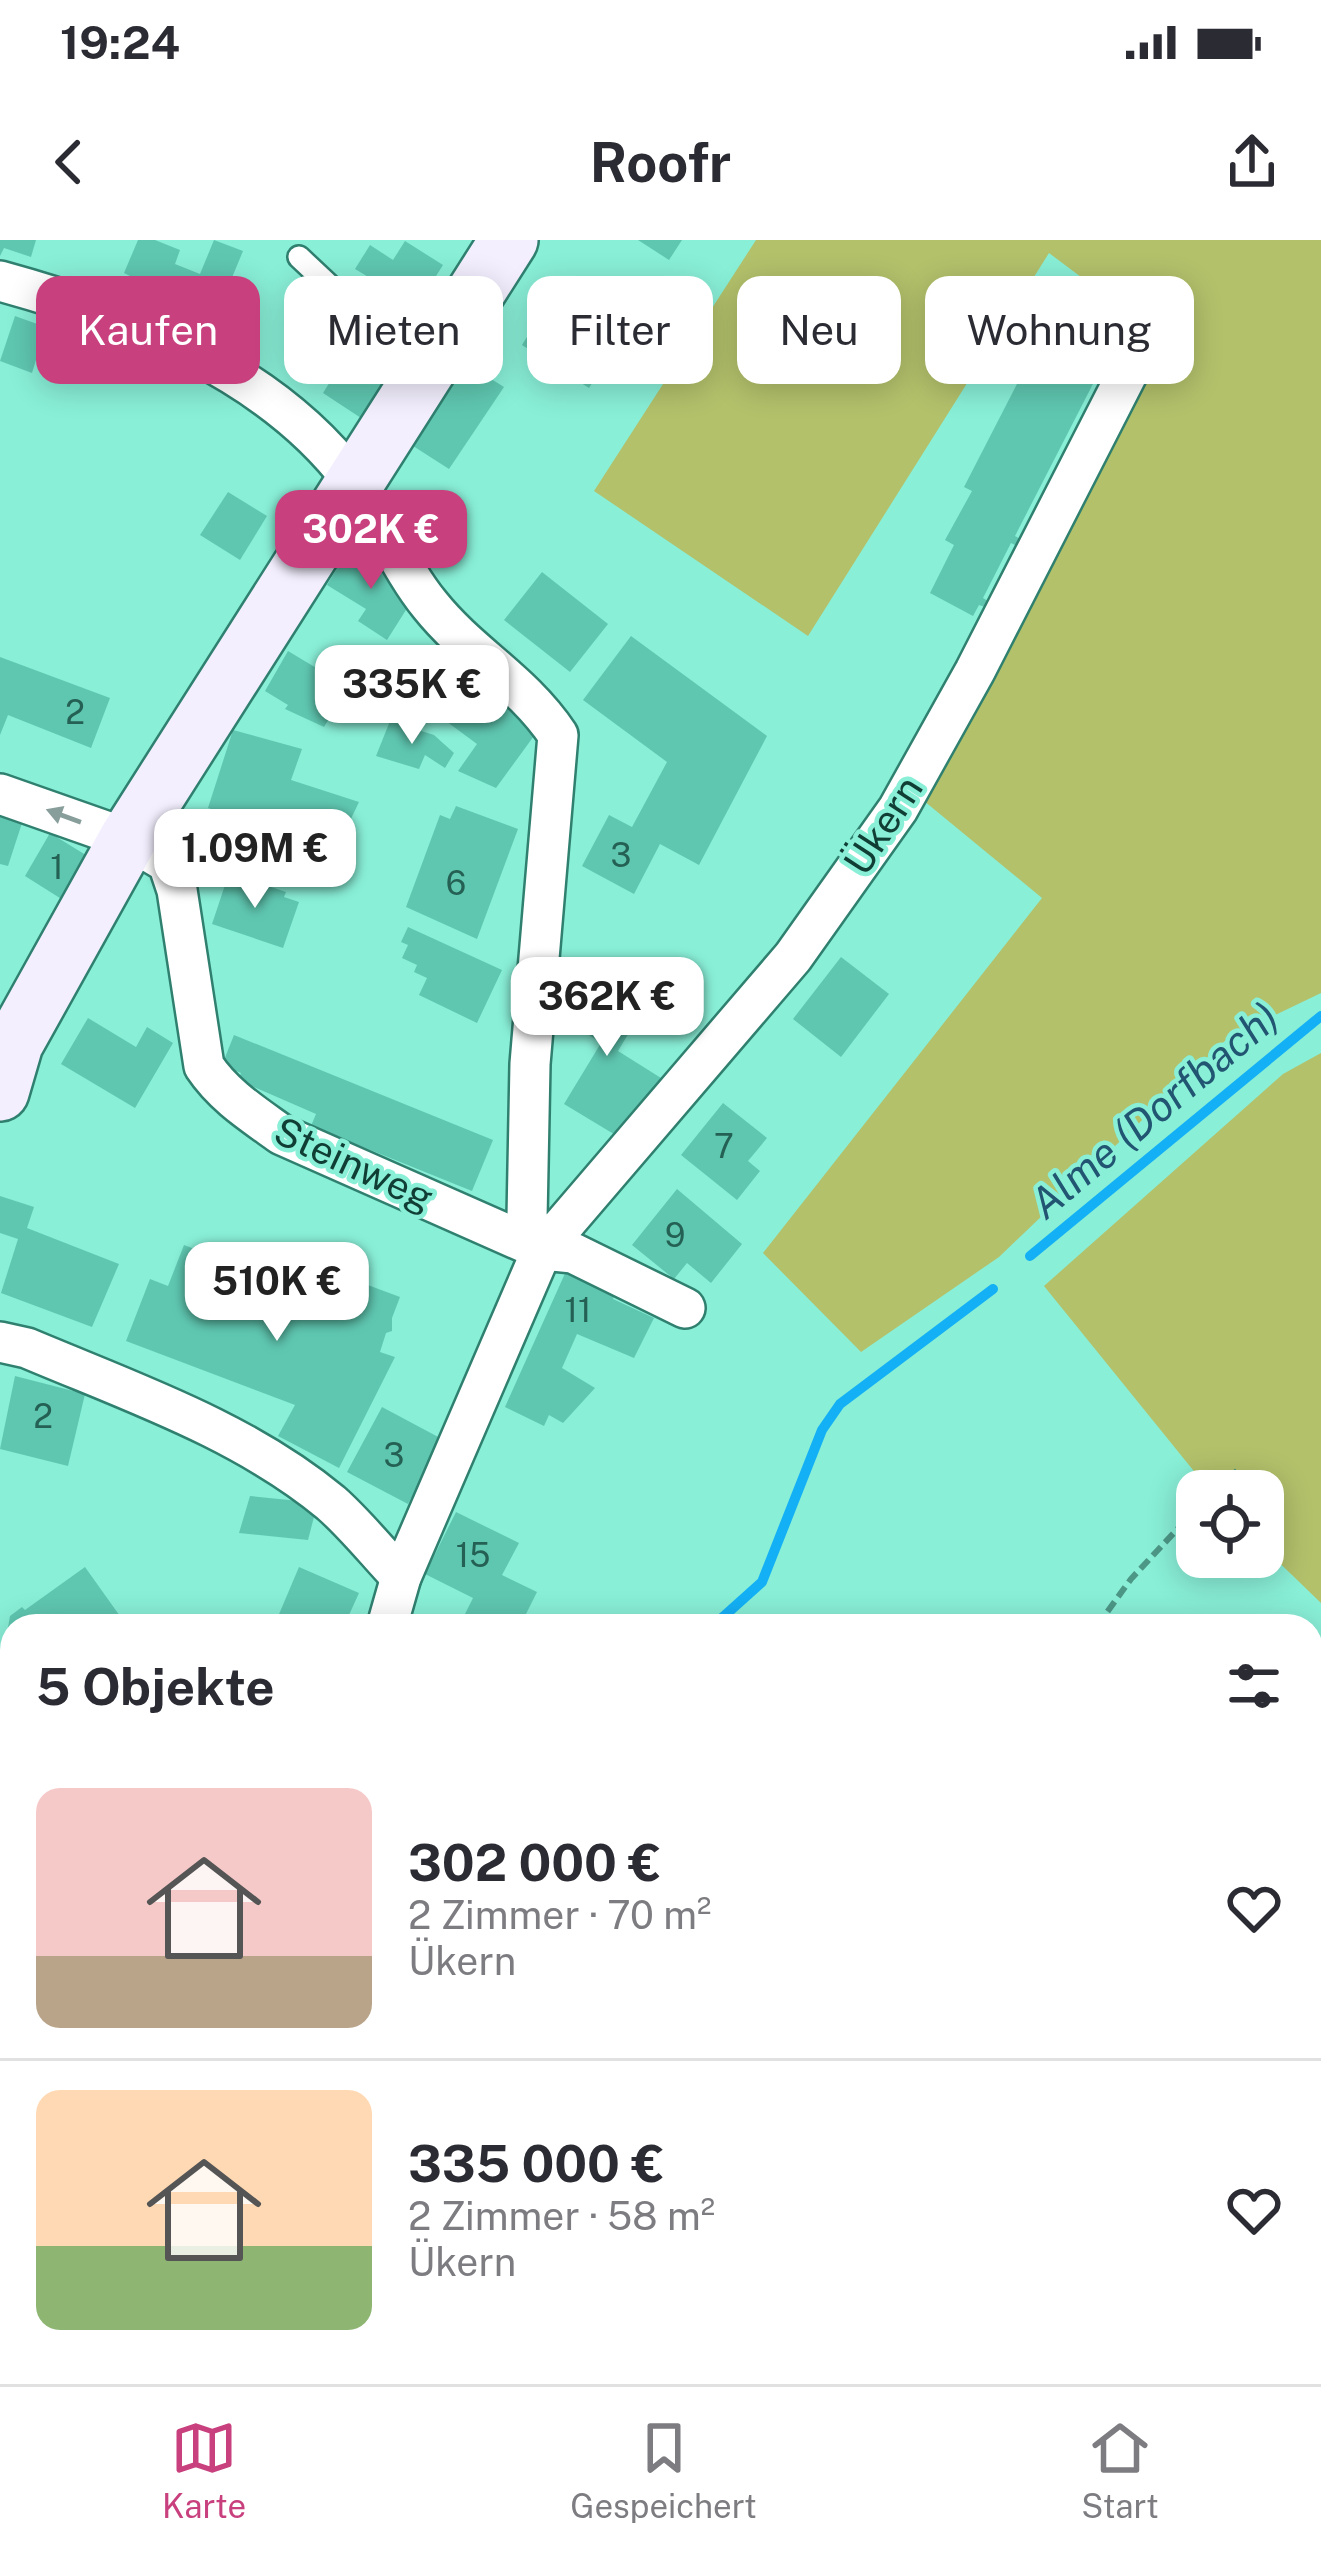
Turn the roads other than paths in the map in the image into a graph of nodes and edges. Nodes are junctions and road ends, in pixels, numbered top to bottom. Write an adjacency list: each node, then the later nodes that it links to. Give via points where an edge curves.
1 (509, 240): 5 (main road)
2 (299, 257): 5 (lane)
3 (0, 281): 6 (street, via 205,356 327,449)
4 (1122, 384): 10 (street, Ükern, via 898,809 793,957)
5 (419, 386): 6 (main road)
6 (355, 484): 8 (main road); 10 (street, via 430,604 537,704 558,735 530,1064 527,1218)
7 (0, 794): 8 (street, Steinweg, one-way to 7)
8 (128, 839): 9 (main road, via 14,1044); 10 (street, Steinweg, via 168,863 178,890 199,1044 218,1086 282,1135)
9 (0, 1092)
10 (542, 1250): 11 (street, Steinweg, via 573,1253); 13 (street, Ükern)
11 (686, 1308)
12 (0, 1342): 13 (street, via 249,1448 334,1505)
13 (401, 1577): 14 (street, Ükern)
14 (390, 1614)

